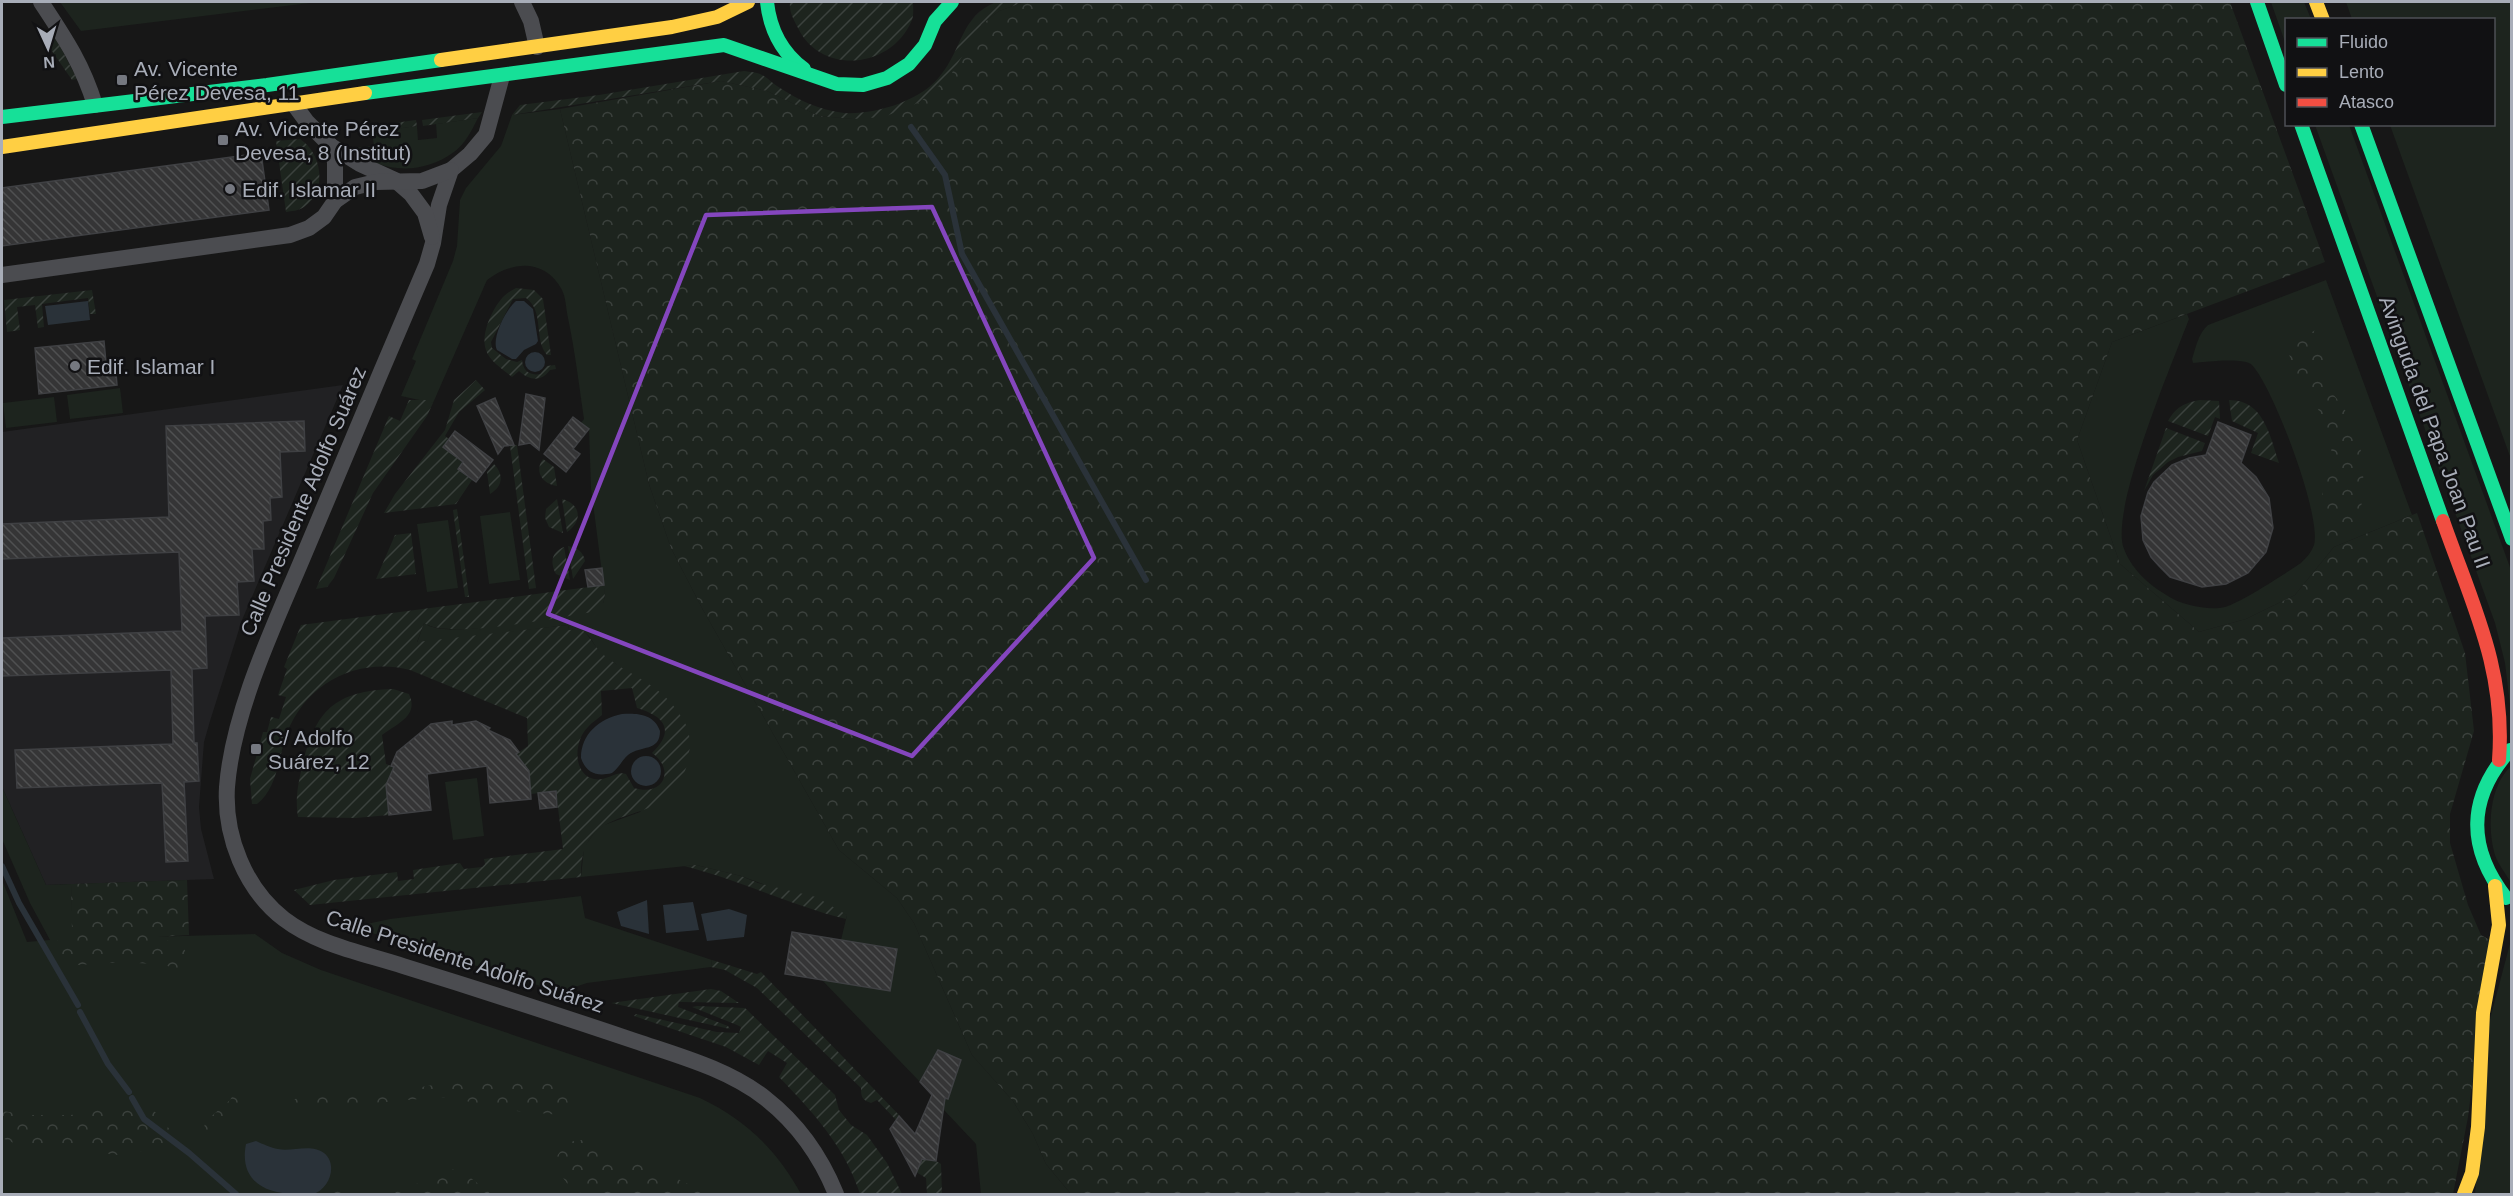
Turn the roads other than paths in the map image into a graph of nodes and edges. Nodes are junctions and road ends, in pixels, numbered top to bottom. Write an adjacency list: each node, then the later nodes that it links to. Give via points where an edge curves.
1 (41, 2): 16 (street, via 76,55)
2 (522, 2): 11 (street)
3 (748, 2): 11 (main road, via 717,17 695,22)
4 (767, 2): 13 (main road, via 768,20 778,43 793,62)
5 (937, 2): 10 (main road)
6 (952, 2): 10 (main road)
7 (2257, 2): 14 (main road)
8 (2316, 2): 9 (main road)
9 (2322, 18)
10 (935, 21): 13 (main road, via 925,45 909,64 887,78 863,85 837,84)
11 (537, 47): 16 (main road)
12 (502, 76): 13 (main road, via 724,45); 15 (main road); 22 (street, via 486,135)
13 (813, 76)
14 (2285, 82)
15 (293, 104): 20 (street); 21 (main road)
16 (94, 105): 17 (main road)
17 (2, 117)
18 (2302, 126): 29 (main road, Avinguda del Papa Joan Pau II, via 2481,619 2502,719)
19 (2362, 126): 27 (main road, Avinguda del Papa Joan Pau II)
20 (331, 146): 23 (street); 24 (street)
21 (2, 147)
22 (451, 170): 23 (street, via 422,181); 25 (street, Calle Presidente Adolfo Suárez, via 439,206)
23 (395, 180): 24 (street, via 355,187); 25 (street, via 425,213)
24 (335, 201): 26 (street, via 324,217 309,228 272,239)
25 (434, 243): 32 (street, Calle Presidente Adolfo Suárez, via 250,687 227,788 228,816 237,854 255,886 283,918 323,941 570,1019 732,1077 764,1097 806,1140 828,1173)
26 (2, 275)
27 (2511, 539)
28 (2511, 748): 29 (main road, Avinguda del Papa Joan Pau II)
29 (2499, 760): 30 (main road, Avinguda del Papa Joan Pau II, via 2482,789 2475,822 2480,856)
30 (2495, 886): 31 (main road, Avinguda del Papa Joan Pau II); 33 (main road, via 2499,925 2483,1013 2478,1127 2472,1173)
31 (2511, 904)
32 (836, 1194)
33 (2464, 1194)

